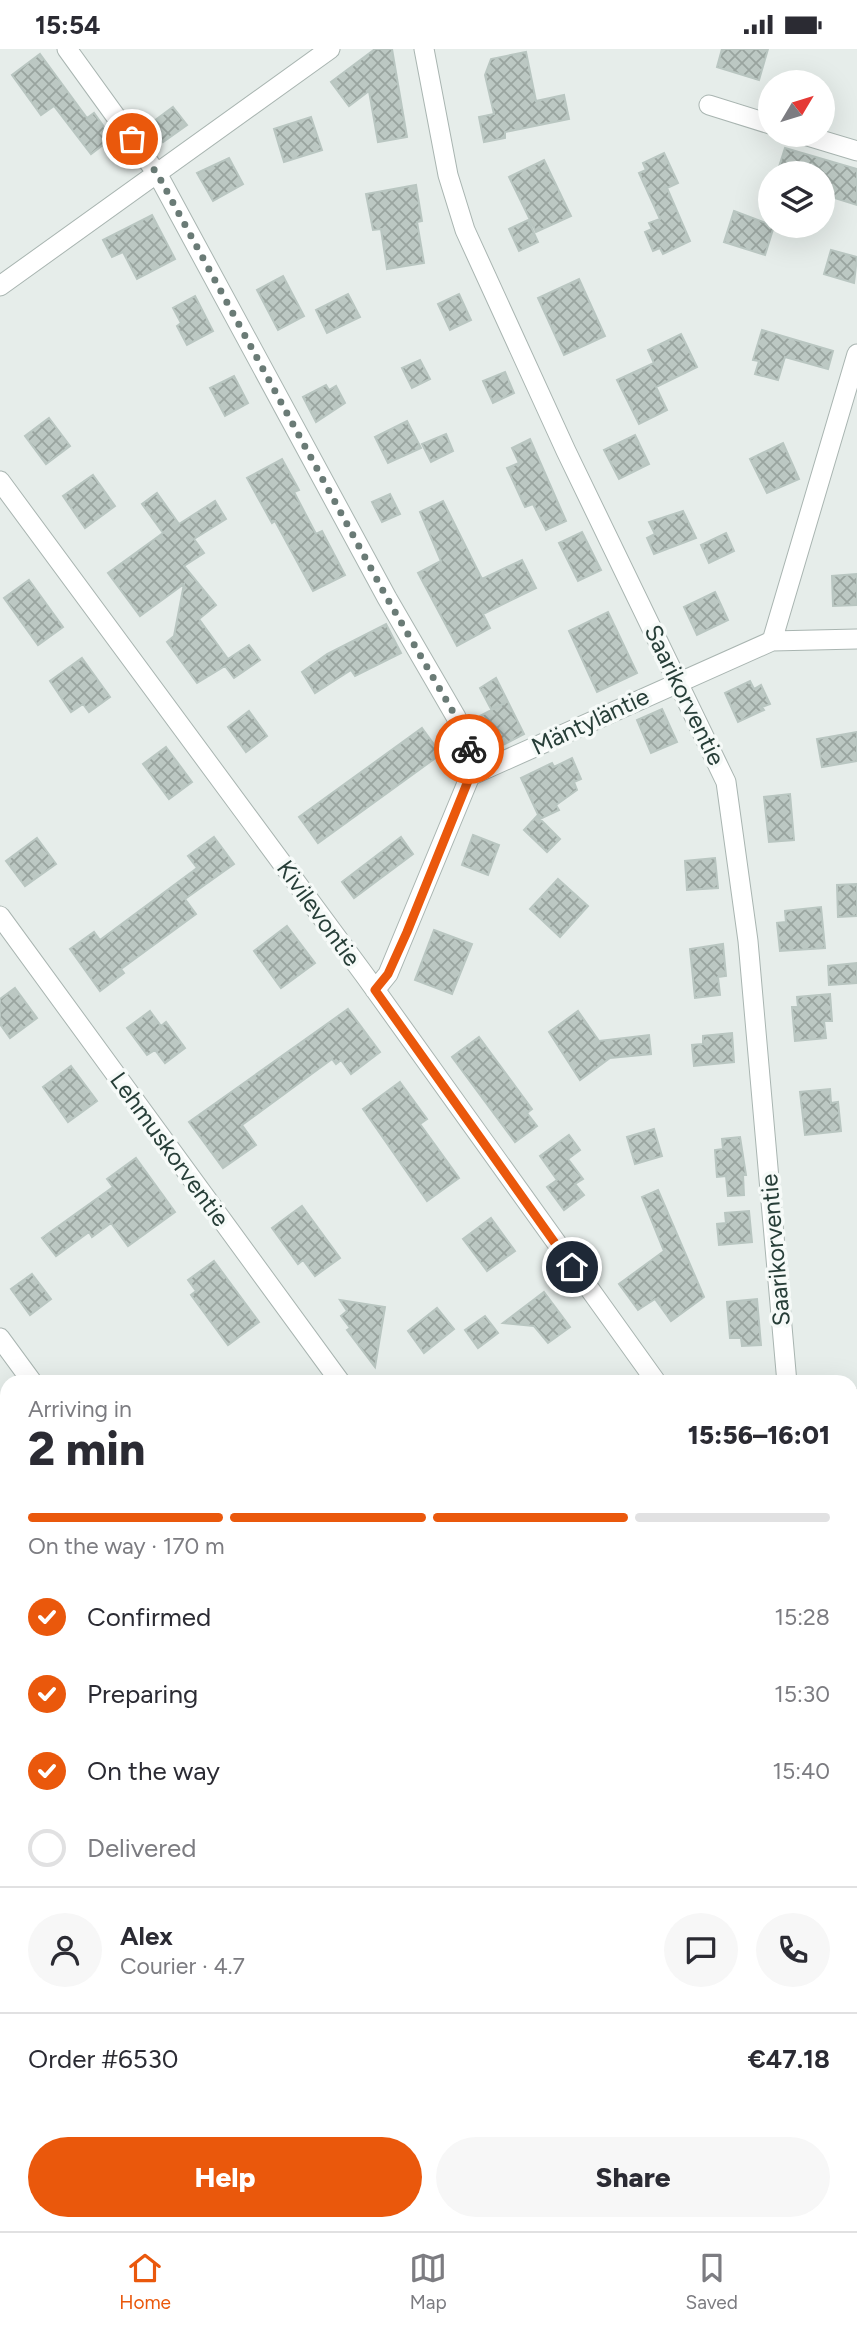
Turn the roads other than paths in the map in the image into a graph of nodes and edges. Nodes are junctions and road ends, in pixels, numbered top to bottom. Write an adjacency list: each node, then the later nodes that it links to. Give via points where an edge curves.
1 (67, 49): 8 (street)
2 (330, 49): 8 (street)
3 (424, 49): 14 (street, Saarikorventie, via 448,176 465,230)
4 (709, 105): 5 (street)
5 (758, 120)
6 (835, 144): 7 (street)
7 (857, 151)
8 (158, 175): 9 (street); 15 (street, via 456,717 471,754)
9 (0, 286)
10 (857, 354): 13 (street)
11 (0, 481): 17 (street, Kivilevontie)
12 (857, 639): 13 (street, Mäntyläntie)
13 (772, 641): 14 (street, Mäntyläntie)
14 (678, 680): 15 (street, Mäntyläntie); 22 (street, Saarikorventie, via 726,782 748,941)
15 (470, 776): 17 (street, via 394,962)
16 (0, 916): 20 (street, Lehmuskorventie)
17 (375, 990): 21 (street, Kivilevontie)
18 (0, 1338): 19 (street)
19 (27, 1375)
20 (335, 1375)
21 (651, 1375)
22 (786, 1375)

